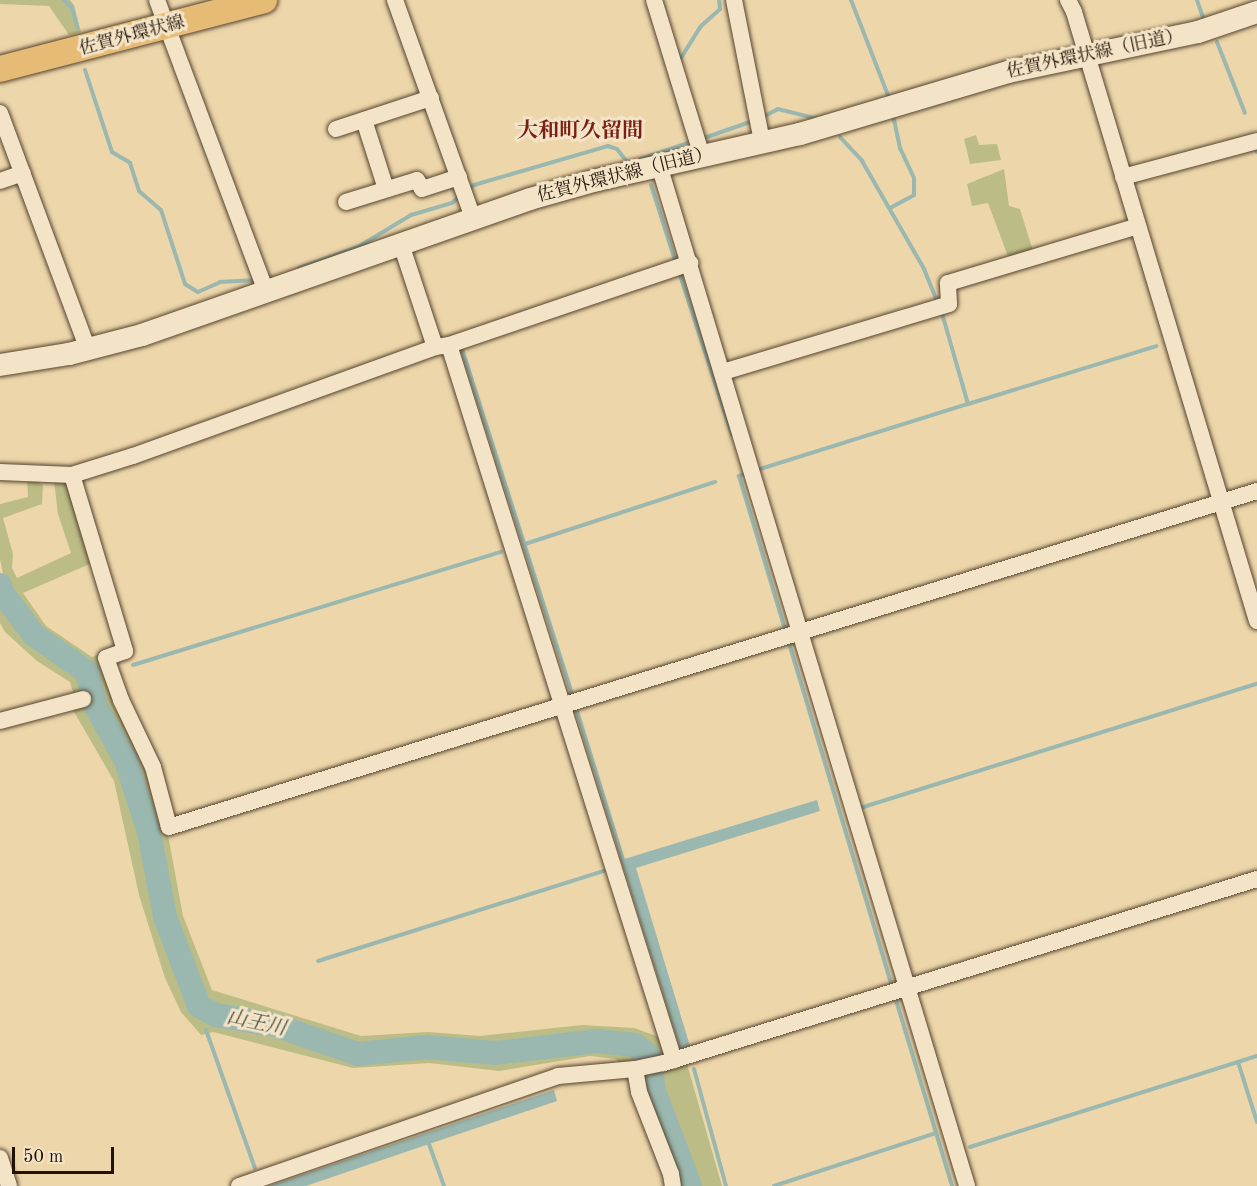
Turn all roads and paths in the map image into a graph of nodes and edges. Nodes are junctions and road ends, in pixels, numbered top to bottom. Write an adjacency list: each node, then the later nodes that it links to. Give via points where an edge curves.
1 (157, 0): 8 (street)
2 (264, 0): 8 (main road, 佐賀外環状線)
3 (395, 0): 11 (street)
4 (654, 0): 17 (street)
5 (734, 0): 14 (street)
6 (1068, 0): 9 (street)
7 (1257, 12): 9 (street, 佐賀外環状線（旧道）, via 1198,32)
8 (166, 27): 10 (main road, 佐賀外環状線); 29 (street)
9 (1087, 57): 14 (street, 佐賀外環状線（旧道）, via 1008,72 897,107); 20 (street)
10 (0, 69)
11 (430, 98): 13 (street); 22 (street)
12 (0, 113): 19 (street)
13 (364, 120): 15 (street); 23 (street)
14 (758, 127): 17 (street, 佐賀外環状線（旧道）)
15 (336, 129)
16 (1257, 141): 20 (street)
17 (698, 145): 18 (street, 佐賀外環状線（旧道）)
18 (659, 165): 25 (street, 佐賀外環状線（旧道）); 28 (street)
19 (22, 173): 21 (street); 31 (street)
20 (1123, 177): 26 (street)
21 (0, 181)
22 (460, 181): 23 (street, via 422,189 417,180); 25 (street)
23 (386, 189): 24 (street)
24 (346, 202)
25 (471, 211): 27 (street, 佐賀外環状線（旧道）)
26 (1138, 226): 33 (street, via 948,283 949,304); 37 (street)
27 (401, 244): 29 (street, 佐賀外環状線（旧道）); 30 (street)
28 (690, 263): 30 (street); 33 (street)
29 (262, 281): 31 (street, 佐賀外環状線（旧道）, via 142,335)
30 (442, 346): 35 (street); 41 (street)
31 (88, 349): 32 (street, 佐賀外環状線（旧道）)
32 (0, 364)
33 (723, 372): 39 (street)
34 (0, 472): 35 (street)
35 (72, 475): 41 (street, via 125,651 106,658 121,700 153,766 170,827)
36 (1257, 491): 37 (street)
37 (1221, 502): 38 (street); 39 (street)
38 (1257, 621)
39 (801, 633): 41 (street); 44 (street)
40 (83, 699): 42 (street)
41 (561, 707): 45 (street)
42 (0, 721)
43 (1257, 879): 44 (street)
44 (908, 987): 45 (street); 51 (street)
45 (669, 1061): 46 (street)
46 (635, 1069): 49 (street, via 558,1076); 50 (street, via 639,1092)
47 (0, 1158): 48 (street)
48 (9, 1186)
49 (239, 1186)
50 (673, 1186)
51 (967, 1186)

